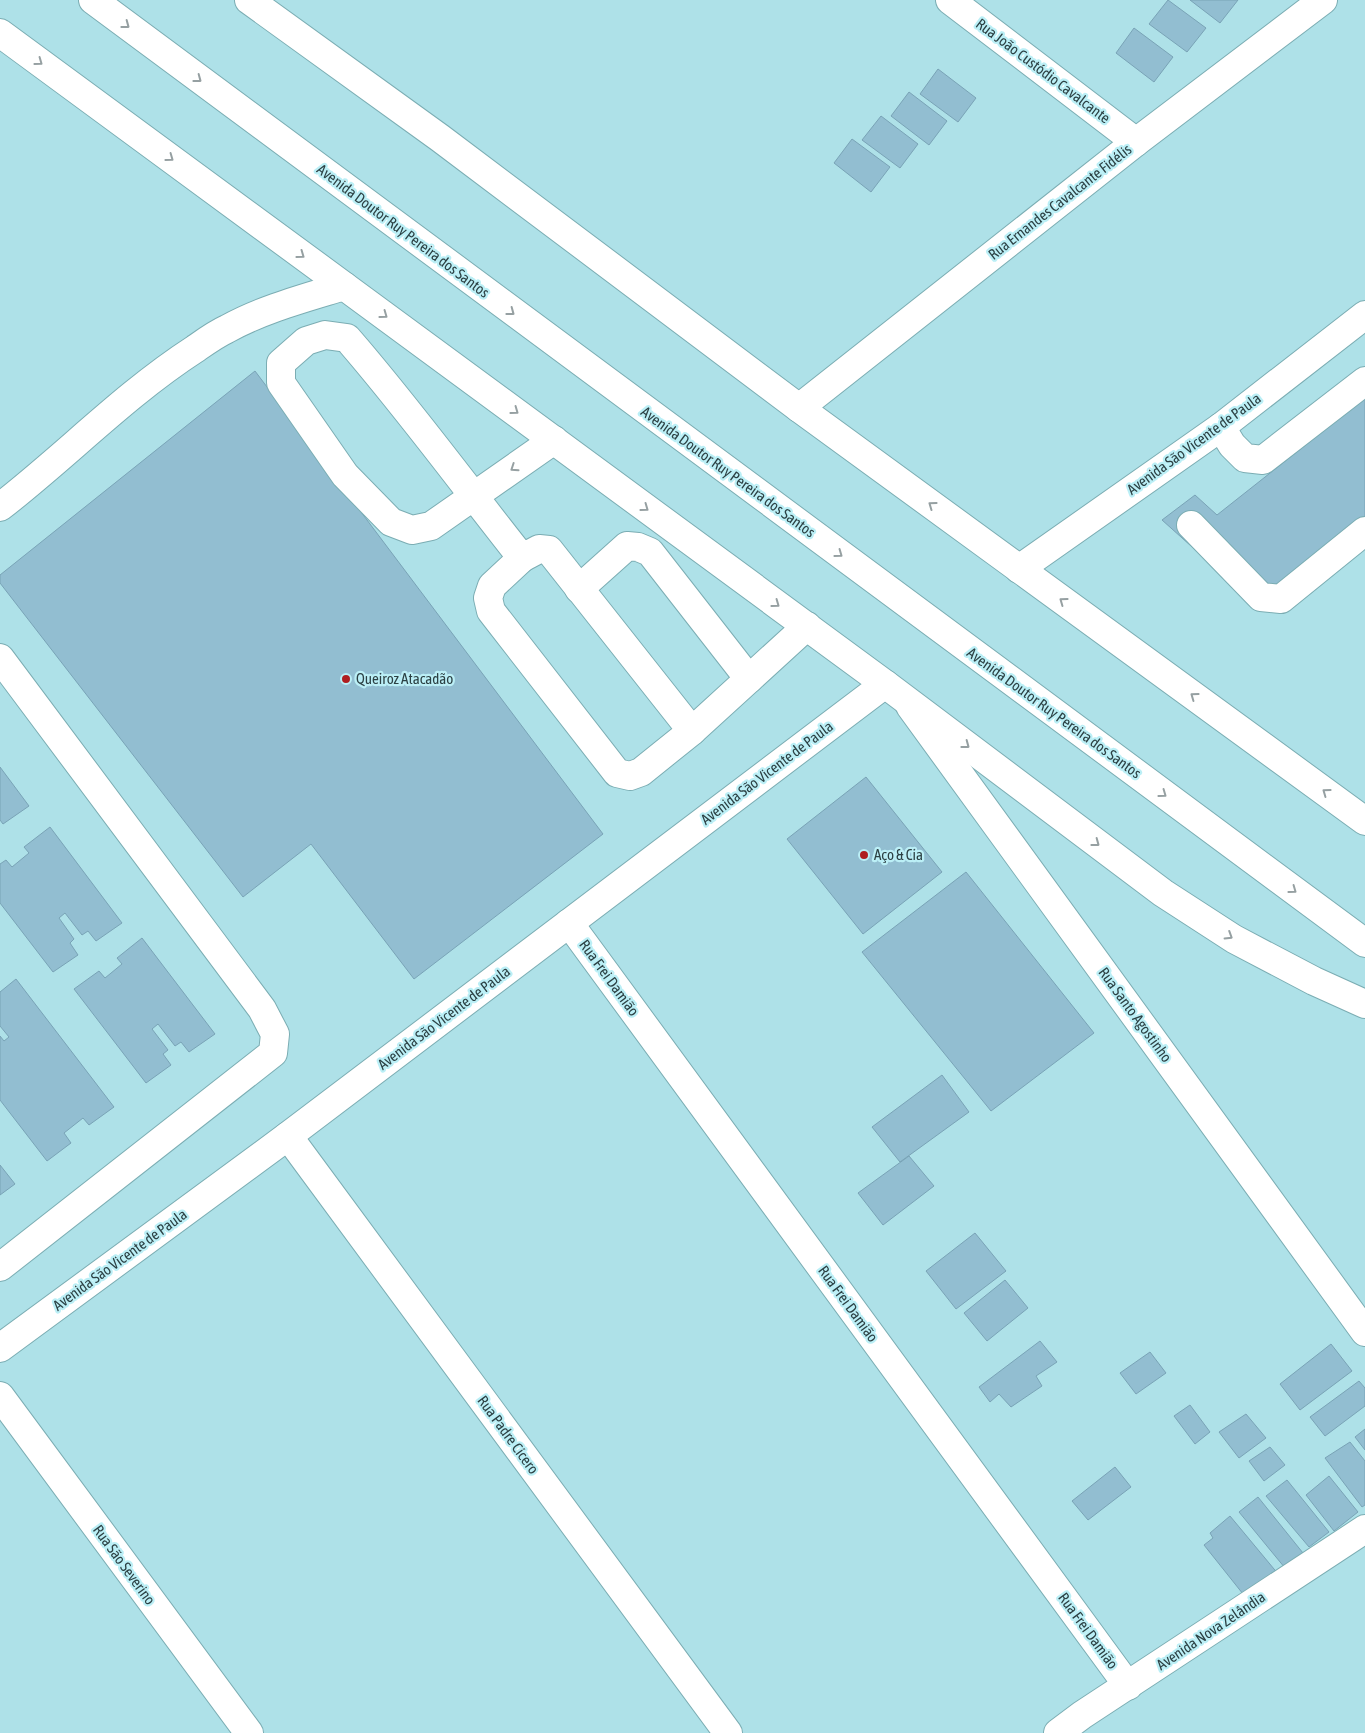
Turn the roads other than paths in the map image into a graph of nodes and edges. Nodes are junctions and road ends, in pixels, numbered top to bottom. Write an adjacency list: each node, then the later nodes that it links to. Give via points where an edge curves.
1 (93, 0): 27 (main road, Avenida Doutor Ruy Pereira dos Santos, one-way to 27)
2 (249, 0): 10 (main road, via 440,138)
3 (950, 0): 6 (main road, Rua João Custódio Cavalcante)
4 (1323, 0): 6 (main road, Rua Ernandes Cavalcante Fidélis)
5 (0, 33): 7 (main road, one-way to 7)
6 (1136, 142): 10 (main road, Rua Ernandes Cavalcante Fidélis)
7 (344, 286): 12 (main road, one-way to 12); 14 (main road, via 226,329 175,362 116,408)
8 (1365, 315): 11 (main road, Avenida São Vicente de Paula)
9 (1365, 381): 11 (main road, via 1263,460 1245,458)
10 (799, 408): 18 (main road, one-way to 10)
11 (1221, 427): 18 (main road, Avenida São Vicente de Paula)
12 (554, 440): 13 (main road, one-way to 13); 20 (main road, one-way to 20)
13 (473, 496): 13 (main road, via 431,526 412,530 391,522 345,475 281,383 281,363 306,341 325,335 347,338); 17 (main road)
14 (0, 507)
15 (1191, 525): 16 (main road, via 1261,597 1270,599 1280,599)
16 (1365, 531)
17 (522, 558): 19 (main road, via 539,549 549,550); 24 (main road, via 492,586 488,598 491,611 617,773 630,776 641,772)
18 (1020, 569): 25 (main road, one-way to 18)
19 (579, 589): 22 (main road, via 627,546 650,552); 24 (main road)
20 (807, 626): 22 (main road); 23 (main road)
21 (0, 658): 30 (main road, via 262,1009 275,1034 273,1054)
22 (749, 679): 24 (main road)
23 (895, 691): 26 (main road, Avenida São Vicente de Paula); 28 (main road, one-way to 28, via 1163,893 1234,939); 31 (main road, Rua Santo Agostinho)
24 (692, 731)
25 (1365, 821)
26 (569, 923): 29 (main road, Avenida São Vicente de Paula); 35 (main road, Rua Frei Damião)
27 (1365, 943)
28 (1365, 1004)
29 (288, 1136): 32 (main road, Avenida São Vicente de Paula); 38 (main road, Rua Padre Cícero)
30 (0, 1266)
31 (1365, 1332)
32 (0, 1348)
33 (0, 1396): 37 (main road, Rua São Severino)
34 (1365, 1529): 35 (main road, Avenida Nova Zelândia)
35 (1128, 1686): 36 (main road, Avenida Nova Zelândia)
36 (1089, 1724): 39 (main road, Avenida Nova Zelândia)
37 (249, 1733)
38 (728, 1733)
39 (1058, 1733)

